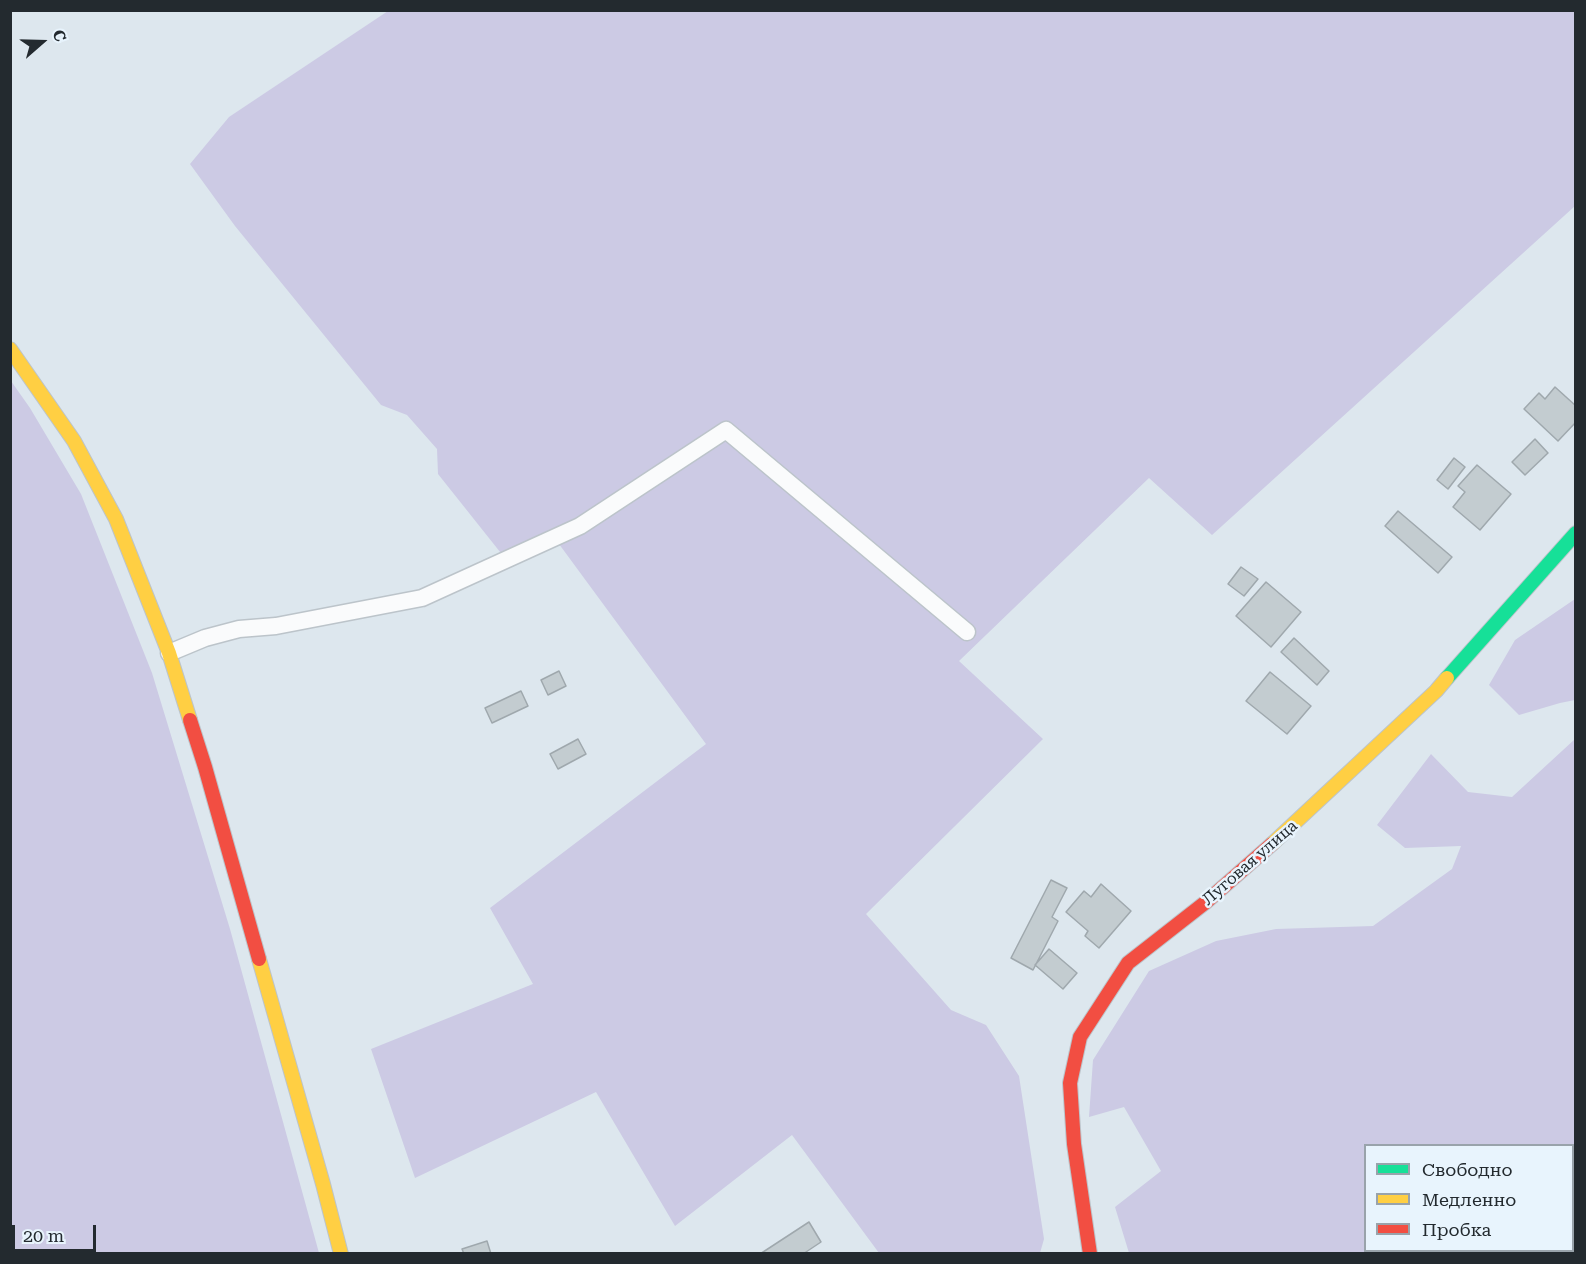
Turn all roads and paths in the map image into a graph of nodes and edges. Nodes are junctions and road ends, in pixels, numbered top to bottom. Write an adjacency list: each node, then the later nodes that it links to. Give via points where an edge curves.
1 (10, 349): 4 (street, via 74,441 116,519)
2 (1575, 533): 6 (street, Луговая улица, via 1436,691 1265,851 1128,963 1080,1037 1070,1083 1074,1144)
3 (967, 632): 4 (lane, via 726,430 580,526 422,598 276,626 239,629)
4 (169, 653): 5 (street, via 205,767)
5 (341, 1254)
6 (1090, 1254)

